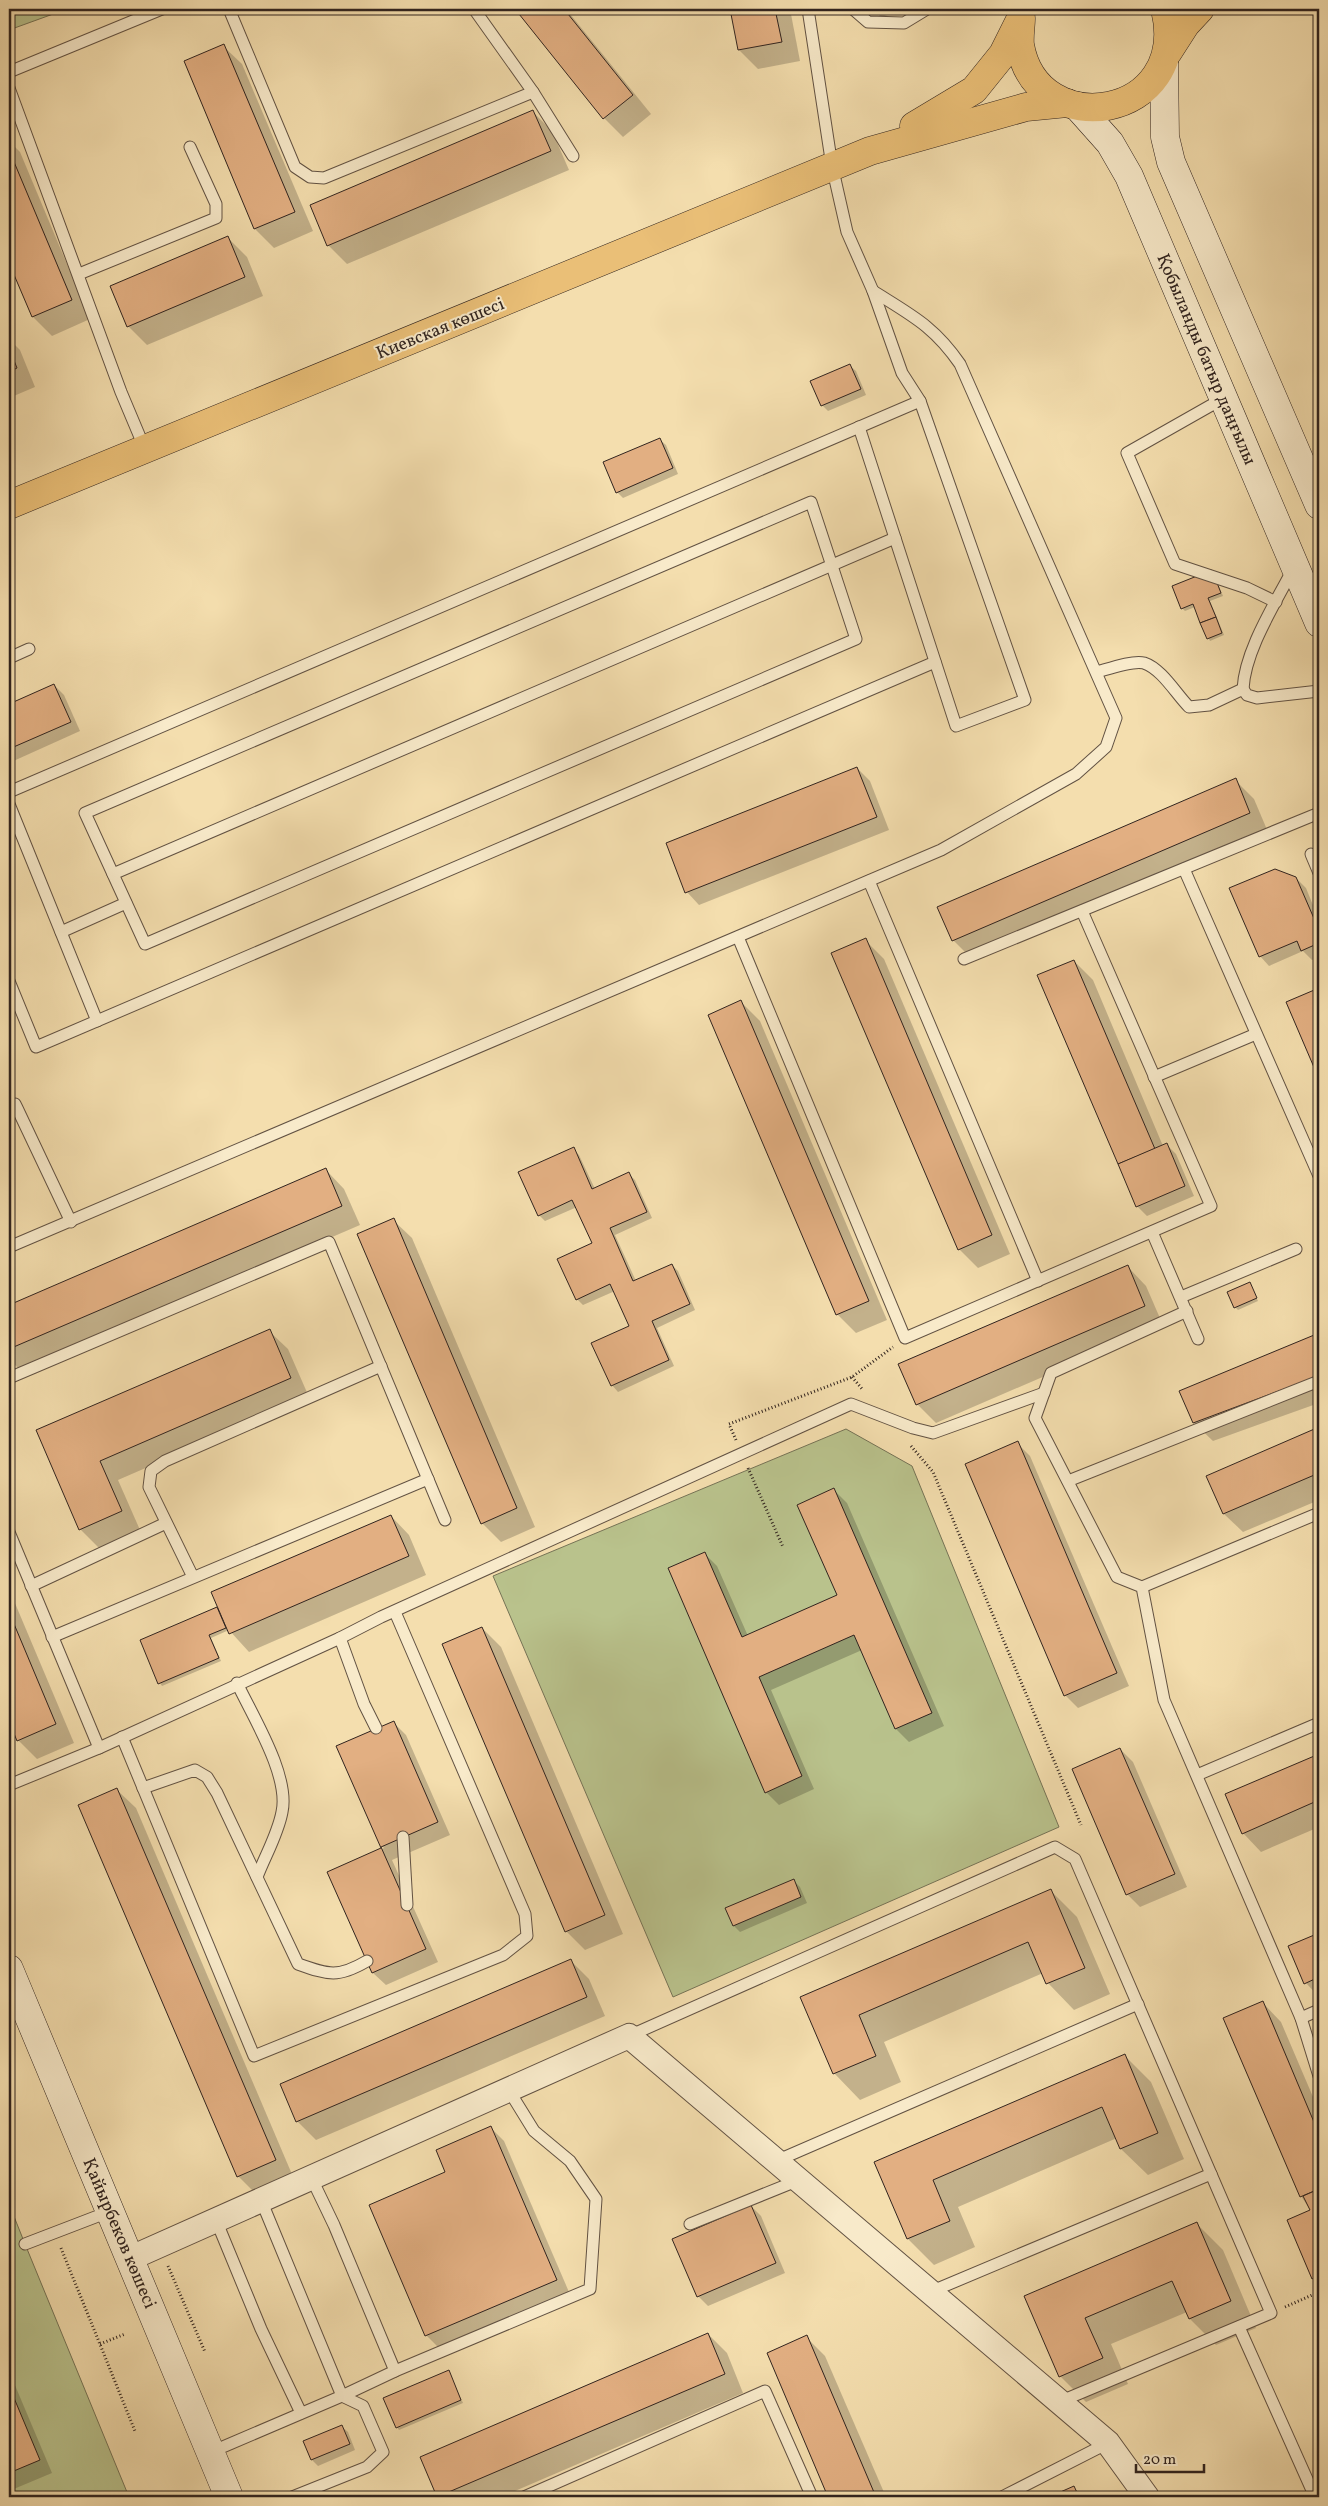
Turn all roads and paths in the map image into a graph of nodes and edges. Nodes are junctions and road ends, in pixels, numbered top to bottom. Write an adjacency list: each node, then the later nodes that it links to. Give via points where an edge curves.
1 (162, 9): 11 (lane)
2 (229, 9): 13 (lane, via 295,167 310,177 324,178)
3 (474, 9): 13 (lane)
4 (808, 9): 18 (lane)
5 (853, 9): 6 (lane, via 868,22 904,23)
6 (927, 9)
7 (1165, 9): 10 (highway, via 1170,27)
8 (1200, 9): 10 (highway, via 1186,24)
9 (1022, 13): 14 (highway, via 1020,44 1028,69 1045,90); 16 (highway, via 1003,54 974,90)
10 (1166, 58): 14 (highway, via 1150,84 1129,100 1103,108); 26 (street, via 1165,137 1171,162)
11 (9, 72)
12 (9, 88): 19 (lane)
13 (532, 92): 17 (lane)
14 (1072, 105): 16 (highway, via 1026,107); 21 (street, Қобыланды батыр даңғылы, via 1110,143 1129,176)
15 (190, 147): 19 (lane, via 216,204 216,218)
16 (870, 151): 18 (highway, Киевская көшесі)
17 (573, 156)
18 (832, 166): 20 (lane, via 848,232); 24 (highway, Киевская көшесі)
19 (79, 274): 24 (lane)
20 (873, 290): 22 (lane, via 902,373); 35 (lane, via 928,326 946,343 960,364)
21 (1224, 398): 29 (street, Қобыланды батыр даңғылы); 30 (lane, via 1127,453 1174,564 1247,588)
22 (920, 401): 23 (lane); 34 (lane, via 1025,700 956,726)
23 (860, 427): 27 (lane); 38 (lane)
24 (145, 449): 25 (highway, Киевская көшесі)
25 (9, 505)
26 (1319, 505)
27 (895, 538): 28 (lane); 34 (lane)
28 (832, 565): 44 (lane); 44 (lane, via 811,502 85,813); 46 (lane, via 856,639 145,944)
29 (1295, 566): 30 (lane); 31 (street, Қобыланды батыр даңғылы)
30 (1276, 602): 36 (lane, via 1249,660)
31 (1319, 623)
32 (29, 649): 33 (lane)
33 (9, 658)
34 (935, 662): 52 (lane)
35 (1097, 672): 36 (lane, via 1143,663 1157,671 1189,707 1209,705); 45 (lane, via 1116,718 1106,747 1076,774 941,850)
36 (1244, 689): 37 (lane, via 1248,695 1257,698)
37 (1319, 691)
38 (9, 792)
39 (9, 804): 48 (lane)
40 (1319, 813): 42 (lane)
41 (1312, 854): 43 (lane)
42 (1184, 869): 47 (lane); 53 (lane)
43 (1319, 873)
44 (113, 874): 46 (lane)
45 (870, 881): 49 (lane); 61 (lane)
46 (126, 903): 48 (lane)
47 (1082, 911): 50 (lane); 54 (lane)
48 (61, 932): 52 (lane)
49 (738, 937): 57 (lane); 61 (lane, via 906,1338)
50 (964, 959)
51 (9, 981): 52 (lane, via 36,1047)
52 (97, 1021)
53 (1256, 1034): 54 (lane); 56 (lane)
54 (1154, 1077): 58 (lane, via 1211,1206)
55 (9, 1104): 57 (lane, via 15,1104)
56 (1319, 1176)
57 (72, 1222): 59 (lane)
58 (1152, 1232): 61 (lane); 62 (lane)
59 (9, 1247)
60 (1296, 1249): 62 (lane)
61 (1038, 1281)
62 (1181, 1297): 63 (lane)
63 (1187, 1311): 64 (lane); 69 (lane, via 1051,1373)
64 (1198, 1339)
65 (381, 1366): 67 (lane, via 329,1242); 71 (lane); 75 (lane, via 158,1466 151,1472 149,1487)
66 (852, 1377): 70 (path)
67 (9, 1378)
68 (1319, 1381): 72 (lane)
69 (1044, 1393): 70 (lane, via 933,1433); 72 (lane, via 1035,1418)
70 (887, 1418): 80 (lane, via 852,1404 844,1406); 91 (path, via 933,1472)
71 (428, 1479): 74 (lane); 77 (lane)
72 (1068, 1481): 79 (lane, via 1117,1577)
73 (1319, 1513): 79 (lane)
74 (446, 1520)
75 (166, 1523): 77 (lane); 78 (lane)
76 (9, 1532): 78 (lane)
77 (193, 1577): 81 (lane)
78 (31, 1586): 81 (lane)
79 (1142, 1588): 88 (lane, via 1164,1700)
80 (395, 1612): 82 (lane); 90 (lane, via 525,1914 527,1936 503,1955 254,2056)
81 (52, 1637): 87 (lane)
82 (340, 1638): 83 (lane); 85 (lane)
83 (237, 1683): 86 (lane); 93 (lane, via 282,1778 284,1796 282,1813)
84 (1319, 1723): 88 (lane)
85 (376, 1728)
86 (122, 1737): 87 (lane); 90 (lane)
87 (99, 1748): 89 (lane)
88 (1197, 1775): 99 (lane)
89 (9, 1785)
90 (143, 1788): 93 (lane, via 195,1770 207,1777)
91 (1081, 1825)
92 (403, 1837): 94 (lane)
93 (257, 1877): 95 (lane, via 298,1964 322,1973 346,1972)
94 (406, 1905)
95 (367, 1961)
96 (9, 1969): 108 (street, Қайырбеков көшесі)
97 (1138, 2004): 100 (lane, via 1075,1859 1055,1847); 103 (lane); 104 (lane)
98 (1319, 2010): 99 (lane)
99 (1301, 2018): 101 (lane)
100 (629, 2036): 102 (street); 103 (street)
101 (1319, 2076)
102 (508, 2089): 105 (street); 122 (lane, via 534,2131 570,2161 596,2199 590,2289)
103 (776, 2161): 106 (street)
104 (1211, 2174): 115 (lane); 117 (lane)
105 (311, 2177): 107 (street); 122 (lane)
106 (798, 2180): 110 (lane); 115 (street)
107 (261, 2200): 109 (street); 123 (lane)
108 (111, 2211): 111 (lane); 114 (street, Қайырбеков көшесі)
109 (216, 2220): 113 (street); 125 (lane)
110 (690, 2224)
111 (55, 2232): 112 (lane); 120 (path)
112 (24, 2244)
113 (159, 2246): 114 (street); 121 (path)
114 (131, 2258): 128 (street, Қайырбеков көшесі)
115 (930, 2292): 124 (street)
116 (1319, 2292): 117 (path)
117 (1271, 2313): 118 (lane)
118 (1239, 2327): 124 (lane); 135 (lane)
119 (125, 2334): 120 (path)
120 (100, 2344): 126 (path)
121 (205, 2352)
122 (395, 2371): 123 (lane)
123 (342, 2396): 125 (lane); 130 (lane, via 364,2406 383,2452 366,2466)
124 (1059, 2402): 127 (street)
125 (301, 2413): 128 (lane)
126 (135, 2431)
127 (1108, 2443): 133 (lane); 134 (street)
128 (210, 2452): 129 (street, Қайырбеков көшесі)
129 (229, 2497)
130 (292, 2497)
131 (524, 2497): 132 (lane, via 765,2391)
132 (812, 2497)
133 (1003, 2497)
134 (1147, 2497)
135 (1316, 2497)

